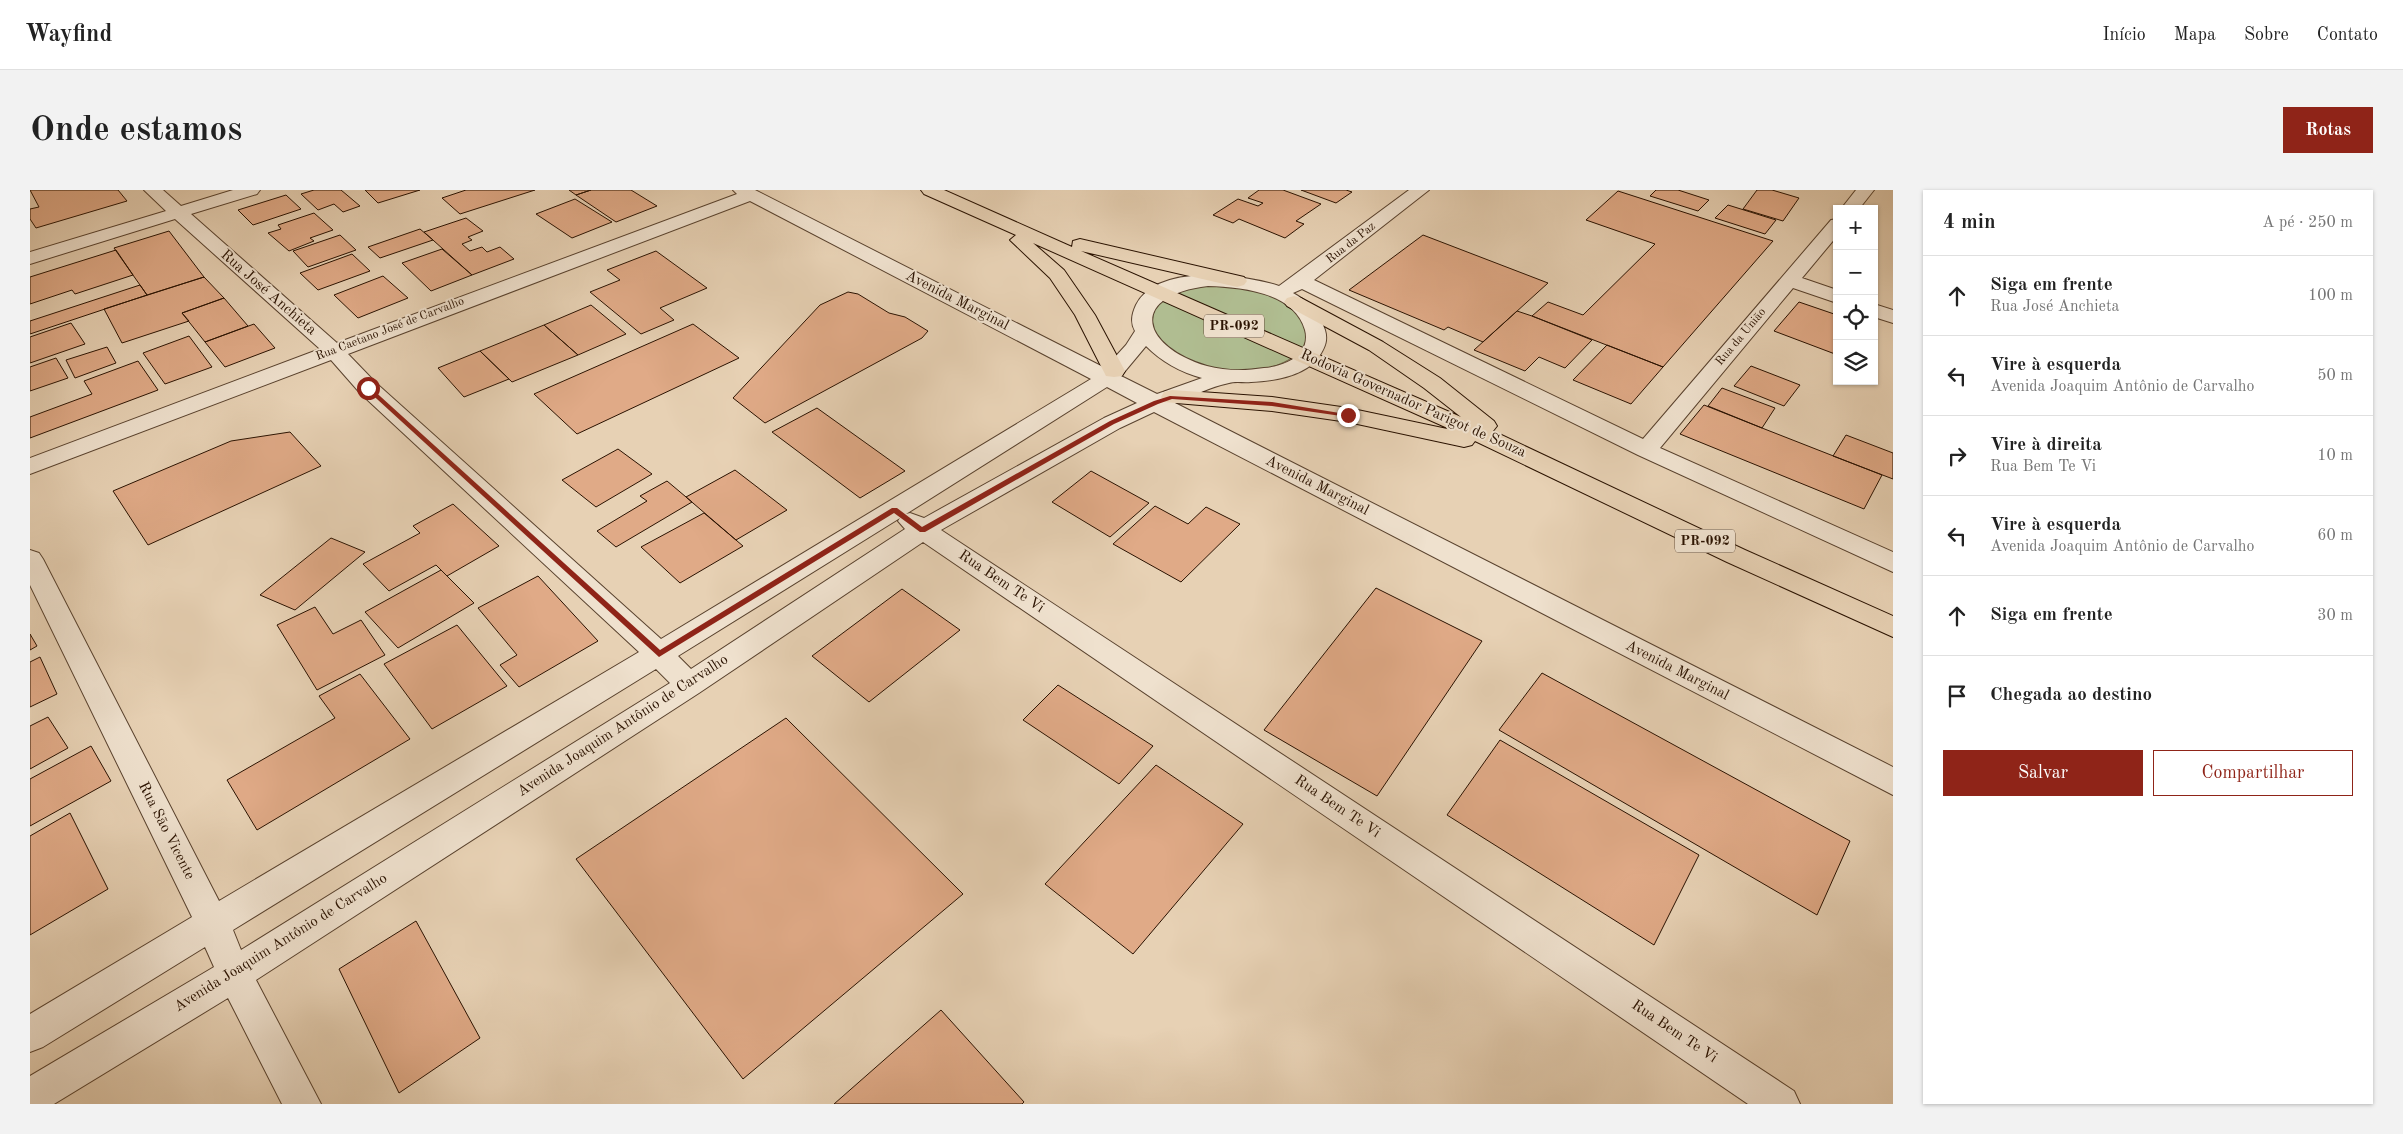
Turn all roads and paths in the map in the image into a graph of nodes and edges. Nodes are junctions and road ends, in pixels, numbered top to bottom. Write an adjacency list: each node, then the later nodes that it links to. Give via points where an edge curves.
1 (153, 190): 8 (street, Rua José Anchieta)
2 (251, 190): 8 (street)
3 (930, 190): 9 (main road, Rodovia Governador Parigot de Souza / PR-092)
4 (1420, 190): 15 (street, Rua da Paz)
5 (1865, 190): 7 (street)
6 (746, 192): 21 (street, Rua Caetano José de Carvalho); 23 (street, Avenida Marginal)
7 (1853, 205)
8 (177, 213): 12 (street); 21 (street, Rua José Anchieta)
9 (996, 220): 11 (main road, Rodovia Governador Parigot de Souza / PR-092); 23 (main road, via 1057,274 1085,315)
10 (1833, 229): 13 (street, Rua da União)
11 (1032, 237): 14 (main road, via 1100,249); 16 (main road, Rodovia Governador Parigot de Souza / PR-092)
12 (30, 258)
13 (1790, 280): 17 (street); 26 (street, Rua da União)
14 (1237, 282): 15 (street); 16 (street, via 1208,280 1182,284)
15 (1292, 292): 22 (street, via 1317,329 1317,343); 26 (street); 27 (main road, via 1432,383)
16 (1160, 293): 20 (street, via 1144,310); 22 (main road, Rodovia Governador Parigot de Souza / PR-092)
17 (1833, 296)
18 (1878, 311): 19 (street)
19 (1893, 317)
20 (1144, 332): 23 (street, via 1138,345); 24 (street, via 1155,347 1174,360 1199,371)
21 (333, 350): 28 (street, Rua Caetano José de Carvalho); 34 (street, Rua José Anchieta, via 368,388)
22 (1309, 357): 24 (street, via 1290,369 1261,376); 27 (main road, Rodovia Governador Parigot de Souza / PR-092)
23 (1111, 374): 25 (street, Avenida Marginal); 29 (street)
24 (1227, 376): 25 (street, Avenida Joaquim Antônio de Carvalho)
25 (1164, 400): 27 (main road, via 1272,404 1348,415); 30 (street, Avenida Joaquim Antônio de Carvalho, via 1112,423); 36 (street, Avenida Marginal)
26 (1646, 450): 32 (street)
27 (1518, 452): 33 (main road, Rodovia Governador Parigot de Souza / PR-092)
28 (30, 466)
29 (894, 510): 30 (street, Rua Bem Te Vi); 34 (street)
30 (922, 530): 35 (street, Avenida Joaquim Antônio de Carvalho); 42 (street, Rua Bem Te Vi)
31 (30, 558): 37 (street, Rua São Vicente)
32 (1893, 563)
33 (1893, 627)
34 (659, 654): 35 (street, Rua José Anchieta); 37 (street)
35 (689, 685): 38 (street, Avenida Joaquim Antônio de Carvalho)
36 (1893, 782)
37 (213, 924): 38 (street, Rua São Vicente); 39 (street)
38 (234, 974): 40 (street, Avenida Joaquim Antônio de Carvalho); 41 (street, Rua São Vicente)
39 (30, 1034)
40 (30, 1098)
41 (302, 1104)
42 (1781, 1104)

